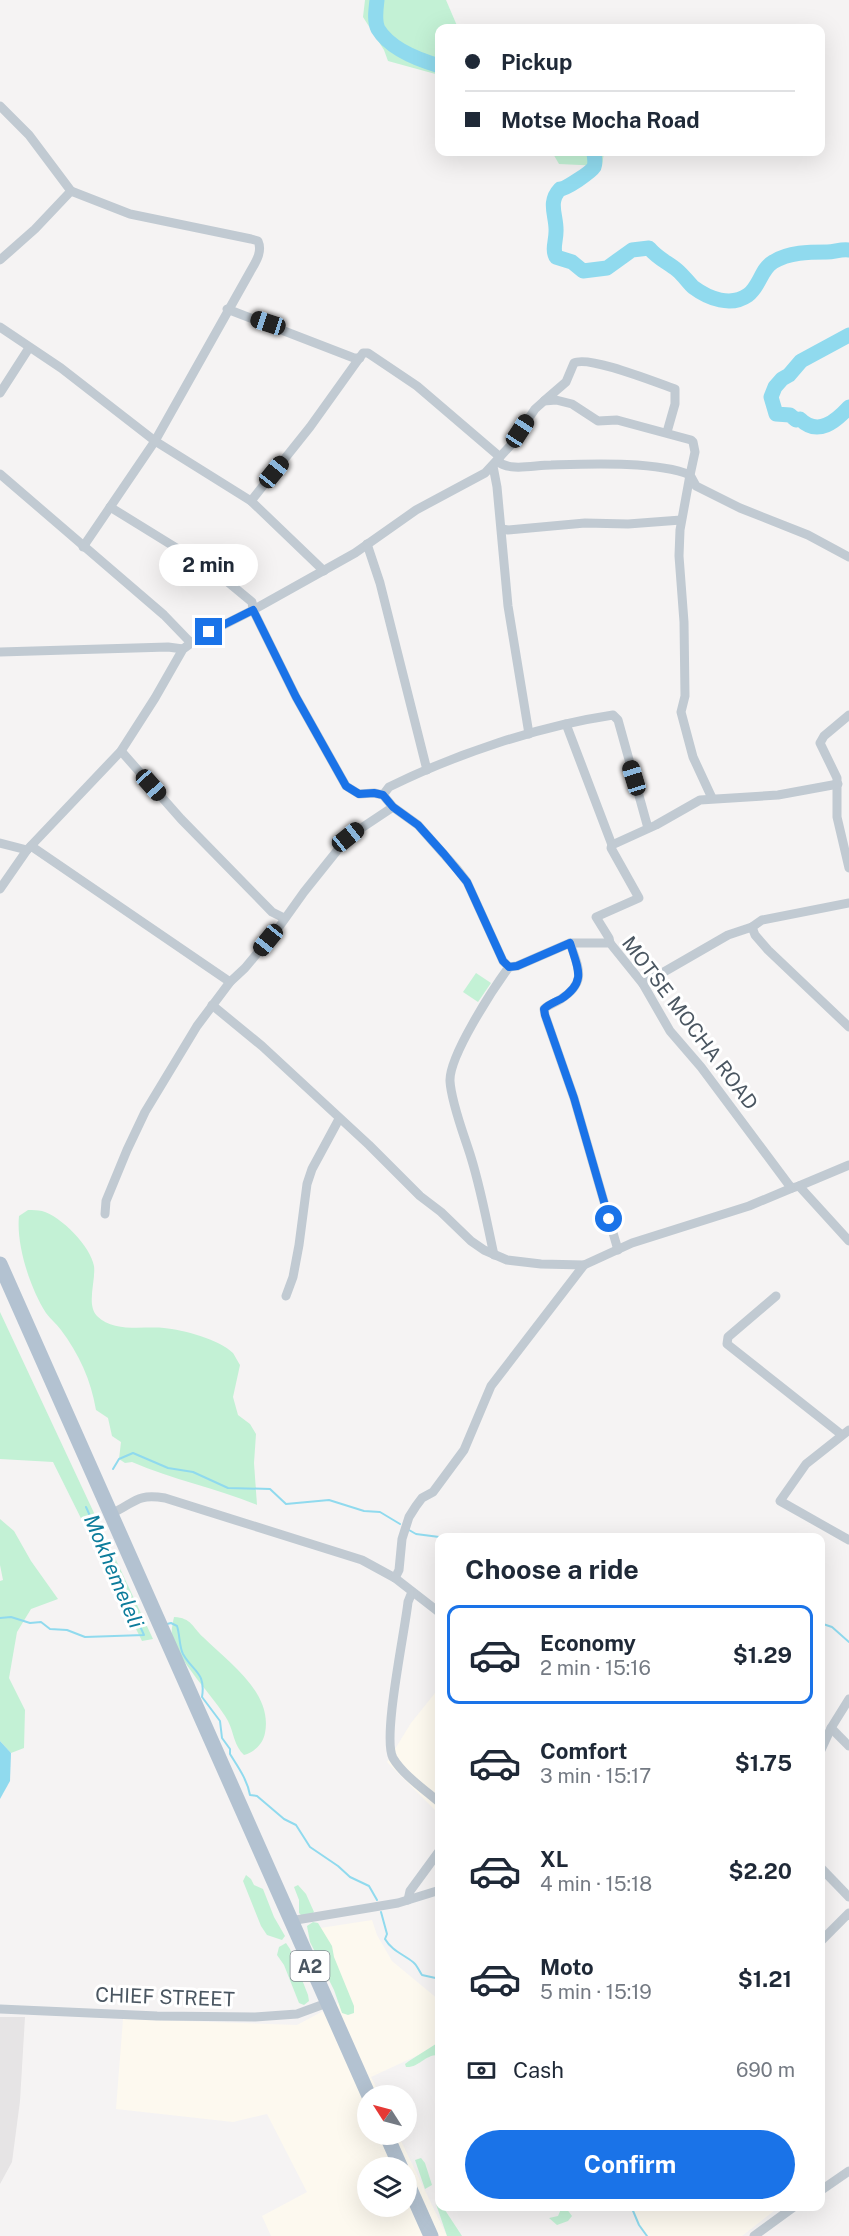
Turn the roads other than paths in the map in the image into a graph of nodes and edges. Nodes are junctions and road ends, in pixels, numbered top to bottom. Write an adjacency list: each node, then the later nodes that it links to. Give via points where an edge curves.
1 (0, 106): 2 (street, via 29,135)
2 (71, 191): 3 (street); 4 (street, via 130,214 258,242 259,254)
3 (0, 260)
4 (227, 309): 7 (street); 11 (street)
5 (0, 327): 6 (street)
6 (29, 348): 8 (street); 11 (street)
7 (360, 358): 12 (street, via 368,353 417,386); 15 (street)
8 (0, 393)
9 (544, 401): 10 (street, via 572,404 598,421 617,420); 10 (street, via 566,382 574,363 585,360 675,389); 12 (street)
10 (667, 432): 14 (street, via 693,442)
11 (155, 441): 15 (street); 16 (street)
12 (496, 462): 14 (street, via 506,466 633,465); 18 (street); 19 (street, via 485,473 416,510)
13 (0, 474): 20 (street)
14 (690, 475): 17 (street); 21 (street, via 696,486)
15 (251, 501): 22 (street)
16 (110, 507): 20 (street); 23 (street, via 237,588 252,602)
17 (681, 520): 18 (street); 33 (street, via 685,685 682,718 693,757)
18 (502, 528): 28 (street, via 508,606)
19 (367, 544): 22 (street); 30 (street)
20 (83, 547): 24 (street, via 164,615)
21 (849, 557)
22 (324, 571): 23 (street)
23 (253, 610): 24 (street); 32 (street, via 346,786 359,794)
24 (187, 646): 25 (street); 29 (street)
25 (0, 652)
26 (849, 715): 31 (street, via 820,743)
27 (566, 724): 28 (street); 37 (street, via 616,716); 39 (street)
28 (529, 735): 30 (street)
29 (121, 751): 40 (street); 44 (street, via 181,819 272,912)
30 (427, 770): 32 (street, via 389,786)
31 (838, 784): 33 (street, via 778,795); 36 (street)
32 (383, 795): 34 (street)
33 (712, 798): 37 (street, via 692,803)
34 (393, 807): 44 (street, via 348,837); 48 (street, via 418,825 467,882)
35 (849, 809): 36 (street)
36 (837, 810): 41 (street)
37 (648, 828): 39 (street)
38 (0, 843): 40 (street)
39 (612, 845): 47 (street, via 639,898 596,917)
40 (29, 848): 42 (street); 49 (street)
41 (849, 868)
42 (0, 889)
43 (849, 903): 45 (street, via 762,920)
44 (284, 918): 49 (street)
45 (752, 927): 50 (street, via 728,935); 52 (street, via 768,950)
46 (570, 943): 47 (street, MOTSE MOCHA ROAD); 48 (street, MOTSE MOCHA ROAD); 58 (street, via 579,980 569,993 544,1009)
47 (610, 943): 50 (street, MOTSE MOCHA ROAD)
48 (509, 967): 59 (street, via 469,1033 453,1064 450,1081)
49 (230, 982): 51 (street)
50 (643, 984): 55 (street, MOTSE MOCHA ROAD, via 670,1031 782,1177)
51 (212, 1005): 53 (street); 56 (street, via 145,1112 126,1150 106,1201)
52 (849, 1027)
53 (339, 1119): 59 (street, via 471,1241); 62 (street, via 307,1184 299,1245)
54 (848, 1163): 55 (street)
55 (796, 1187): 57 (street, MOTSE MOCHA ROAD); 58 (street)
56 (105, 1214)
57 (849, 1242)
58 (618, 1250): 61 (street)
59 (494, 1255): 61 (street, via 522,1263)
60 (0, 1264): 65 (main road, A2)
61 (584, 1265): 67 (street, via 491,1386 464,1450 432,1492 416,1506 402,1539)
62 (286, 1296)
63 (776, 1296): 64 (street, via 728,1337 727,1344)
64 (846, 1433): 66 (street, via 806,1464 780,1501)
65 (110, 1514): 67 (street, via 134,1499 148,1495 165,1498 362,1560); 81 (main road, A2)
66 (849, 1540)
67 (395, 1578): 68 (street)
68 (412, 1592): 69 (street); 74 (street, via 389,1731 392,1757)
69 (435, 1609)
70 (849, 1699): 71 (street)
71 (831, 1728): 72 (street); 73 (street)
72 (825, 1741)
73 (849, 1746)
74 (435, 1799)
75 (435, 1857): 79 (street, via 410,1891)
76 (825, 1872): 78 (street)
77 (435, 1892): 79 (street)
78 (849, 1898)
79 (408, 1900): 81 (street)
80 (849, 1913): 82 (street)
81 (290, 1921): 83 (main road, A2)
82 (825, 1937)
83 (327, 2004): 84 (street, CHIEF STREET, via 297,2014 255,2017); 85 (main road, A2)
84 (0, 2009)
85 (364, 2085)
86 (849, 2171): 87 (street)
87 (825, 2188)
88 (417, 2205): 90 (main road)
89 (788, 2211): 91 (street)
90 (431, 2236)
91 (754, 2236)

